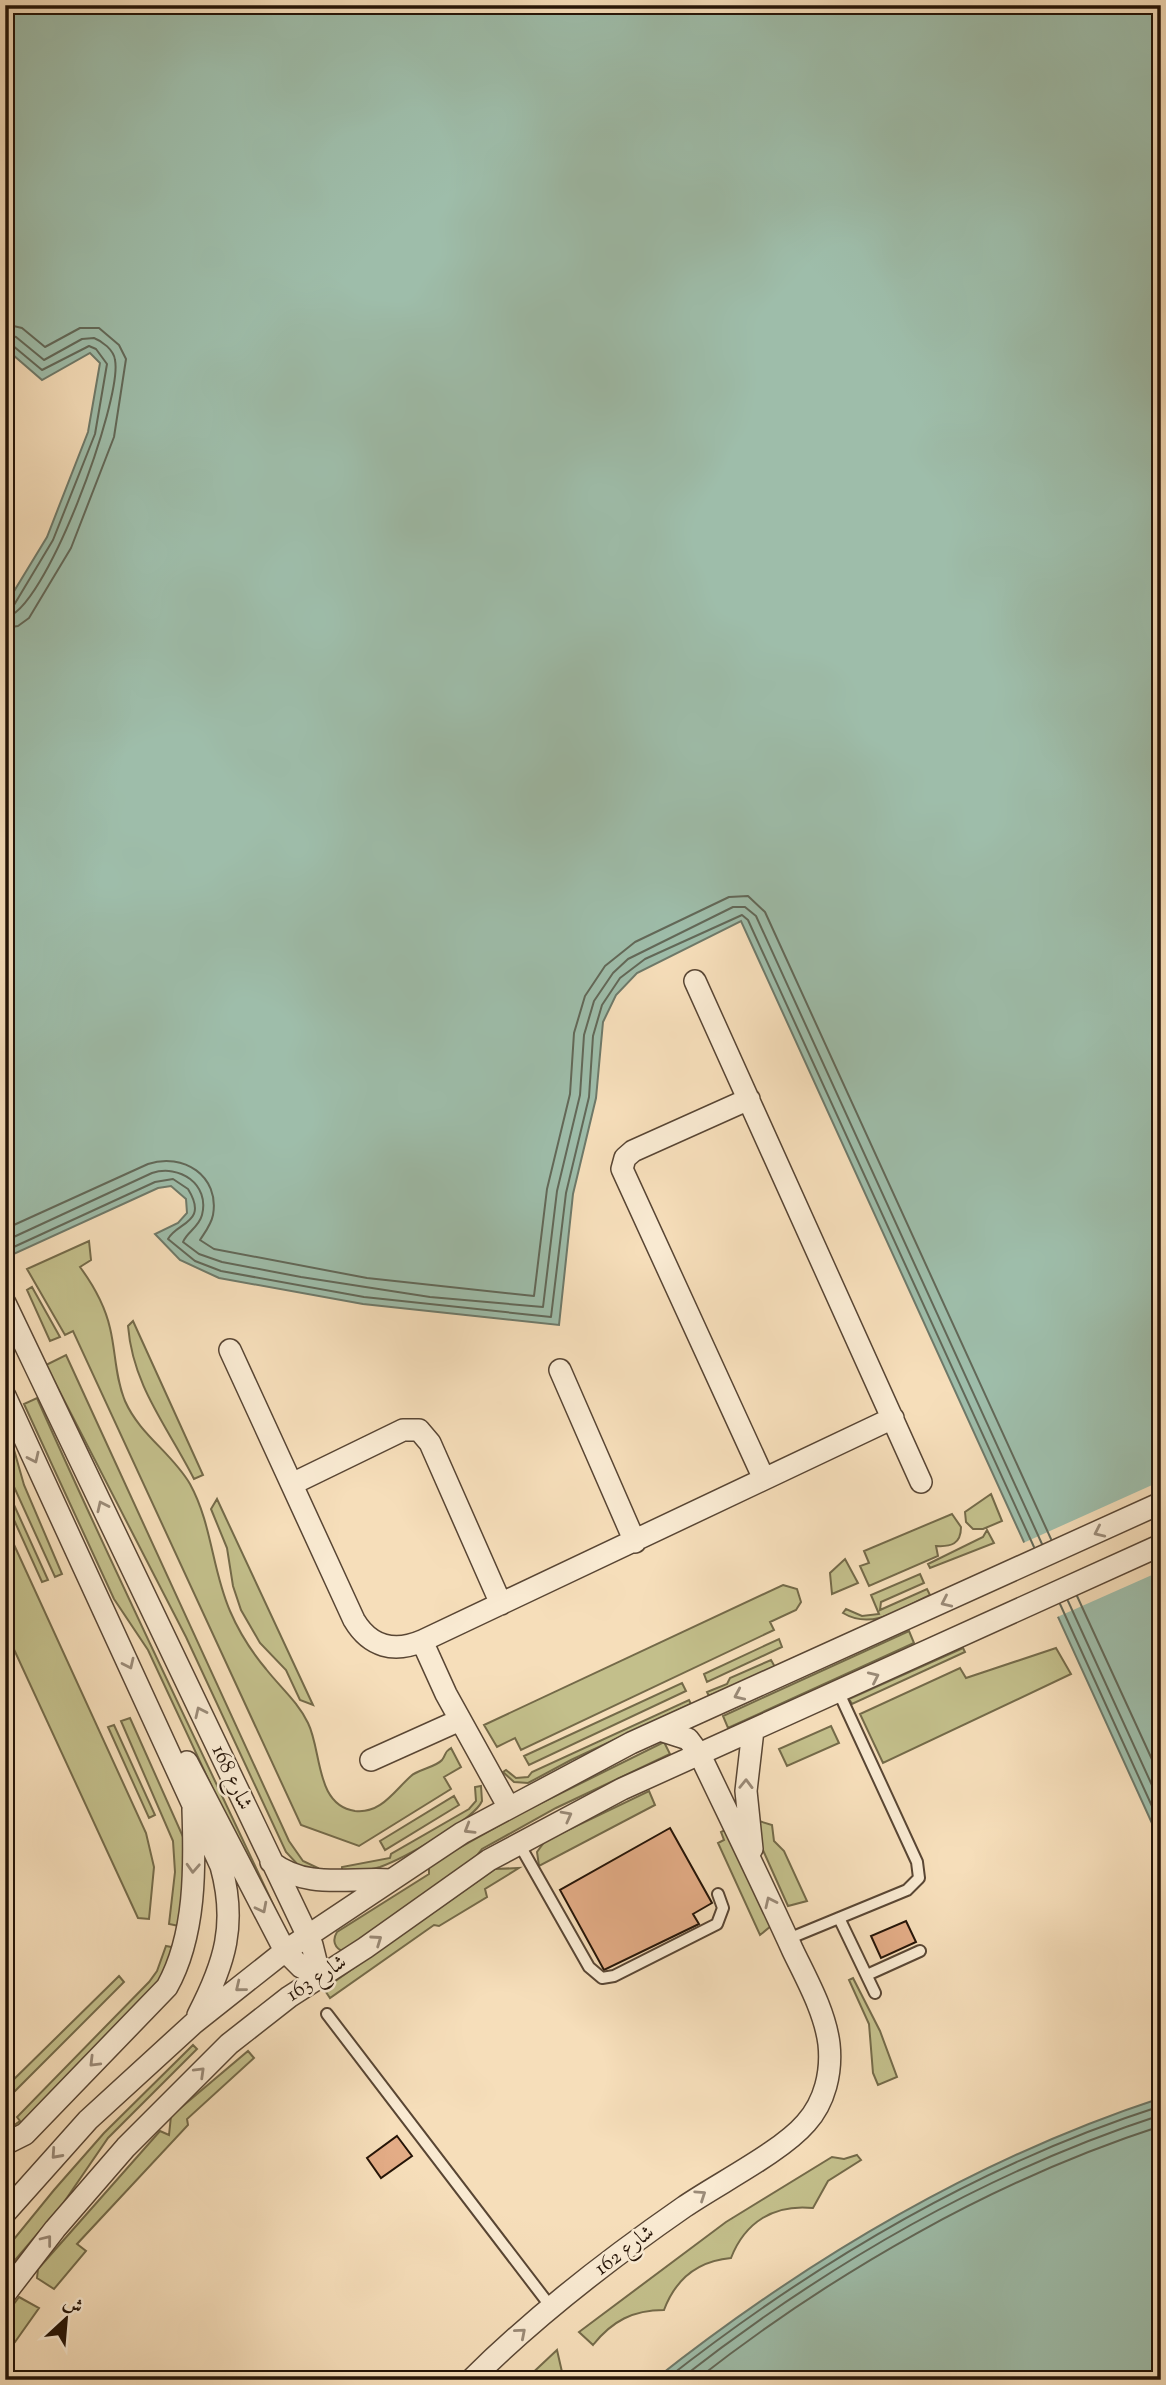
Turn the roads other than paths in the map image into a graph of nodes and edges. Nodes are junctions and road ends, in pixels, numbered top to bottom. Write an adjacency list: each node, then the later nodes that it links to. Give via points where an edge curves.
1 (695, 981): 2 (street)
2 (749, 1099): 7 (street); 8 (street, via 633,1151 622,1169)
3 (5, 1303): 26 (street, شارع 168, one-way to 3)
4 (230, 1350): 10 (street)
5 (560, 1370): 12 (street)
6 (5, 1396): 18 (street, شارع 168, one-way to 18)
7 (893, 1418): 8 (street); 9 (street)
8 (764, 1479): 12 (street)
9 (921, 1482)
10 (292, 1484): 14 (street, via 403,1430 419,1430 429,1443); 15 (street, via 359,1629 383,1646 401,1648)
11 (1161, 1503): 19 (street, شارع 163, one-way to 19)
12 (635, 1542): 14 (street)
13 (1161, 1545): 16 (street, شارع 163, one-way to 13)
14 (501, 1604): 15 (street)
15 (422, 1641): 17 (street)
16 (839, 1693): 20 (street, شارع 163); 30 (lane, via 920,1872 912,1887)
17 (460, 1720): 22 (street); 24 (street)
18 (155, 1722): 23 (street, شارع 168); 33 (street, شارع 168, one-way to 33, via 204,1789)
19 (660, 1730): 21 (street, شارع 162, via 688,1739); 24 (street, شارع 163)
20 (753, 1730): 21 (street, شارع 163); 27 (street, شارع 162, one-way to 20, via 746,1791)
21 (701, 1755): 25 (street, شارع 163, one-way to 21); 27 (street, شارع 162)
22 (371, 1760)
23 (192, 1800): 39 (street, شارع 168, via 214,1845 230,1910 222,1961); 40 (street, one-way to 40, via 188,1922 173,1976 151,2007 25,2134)
24 (508, 1806): 28 (street, شارع 163, one-way to 28)
25 (518, 1842): 29 (lane, via 589,1967 602,1978 717,1924 723,1908); 36 (street, شارع 163, one-way to 25)
26 (271, 1862): 28 (street, via 312,1881); 31 (street, شارع 168)
27 (758, 1875): 32 (street, شارع 162, one-way to 27)
28 (391, 1880): 31 (street, شارع 163)
29 (718, 1894)
30 (839, 1918): 32 (lane); 35 (lane)
31 (307, 1936): 33 (street, شارع 163); 36 (street, شارع 168)
32 (788, 1939): 43 (street, شارع 162, one-way to 32, via 666,2220 791,2138 815,2112 828,2078 829,2043 819,2008)
33 (285, 1951): 36 (street, شارع 168); 39 (street, شارع 163, one-way to 39)
34 (920, 1951): 35 (lane)
35 (867, 1975): 37 (lane)
36 (320, 1977): 42 (street, شارع 163, one-way to 36, via 90,2188 201,2070 259,2019)
37 (875, 1993)
38 (327, 2014): 43 (lane)
39 (194, 2023): 41 (street, شارع 163, one-way to 41, via 88,2120)
40 (5, 2144)
41 (5, 2213)
42 (5, 2294)
43 (551, 2308): 44 (street, شارع 162, one-way to 43)
44 (471, 2380)

